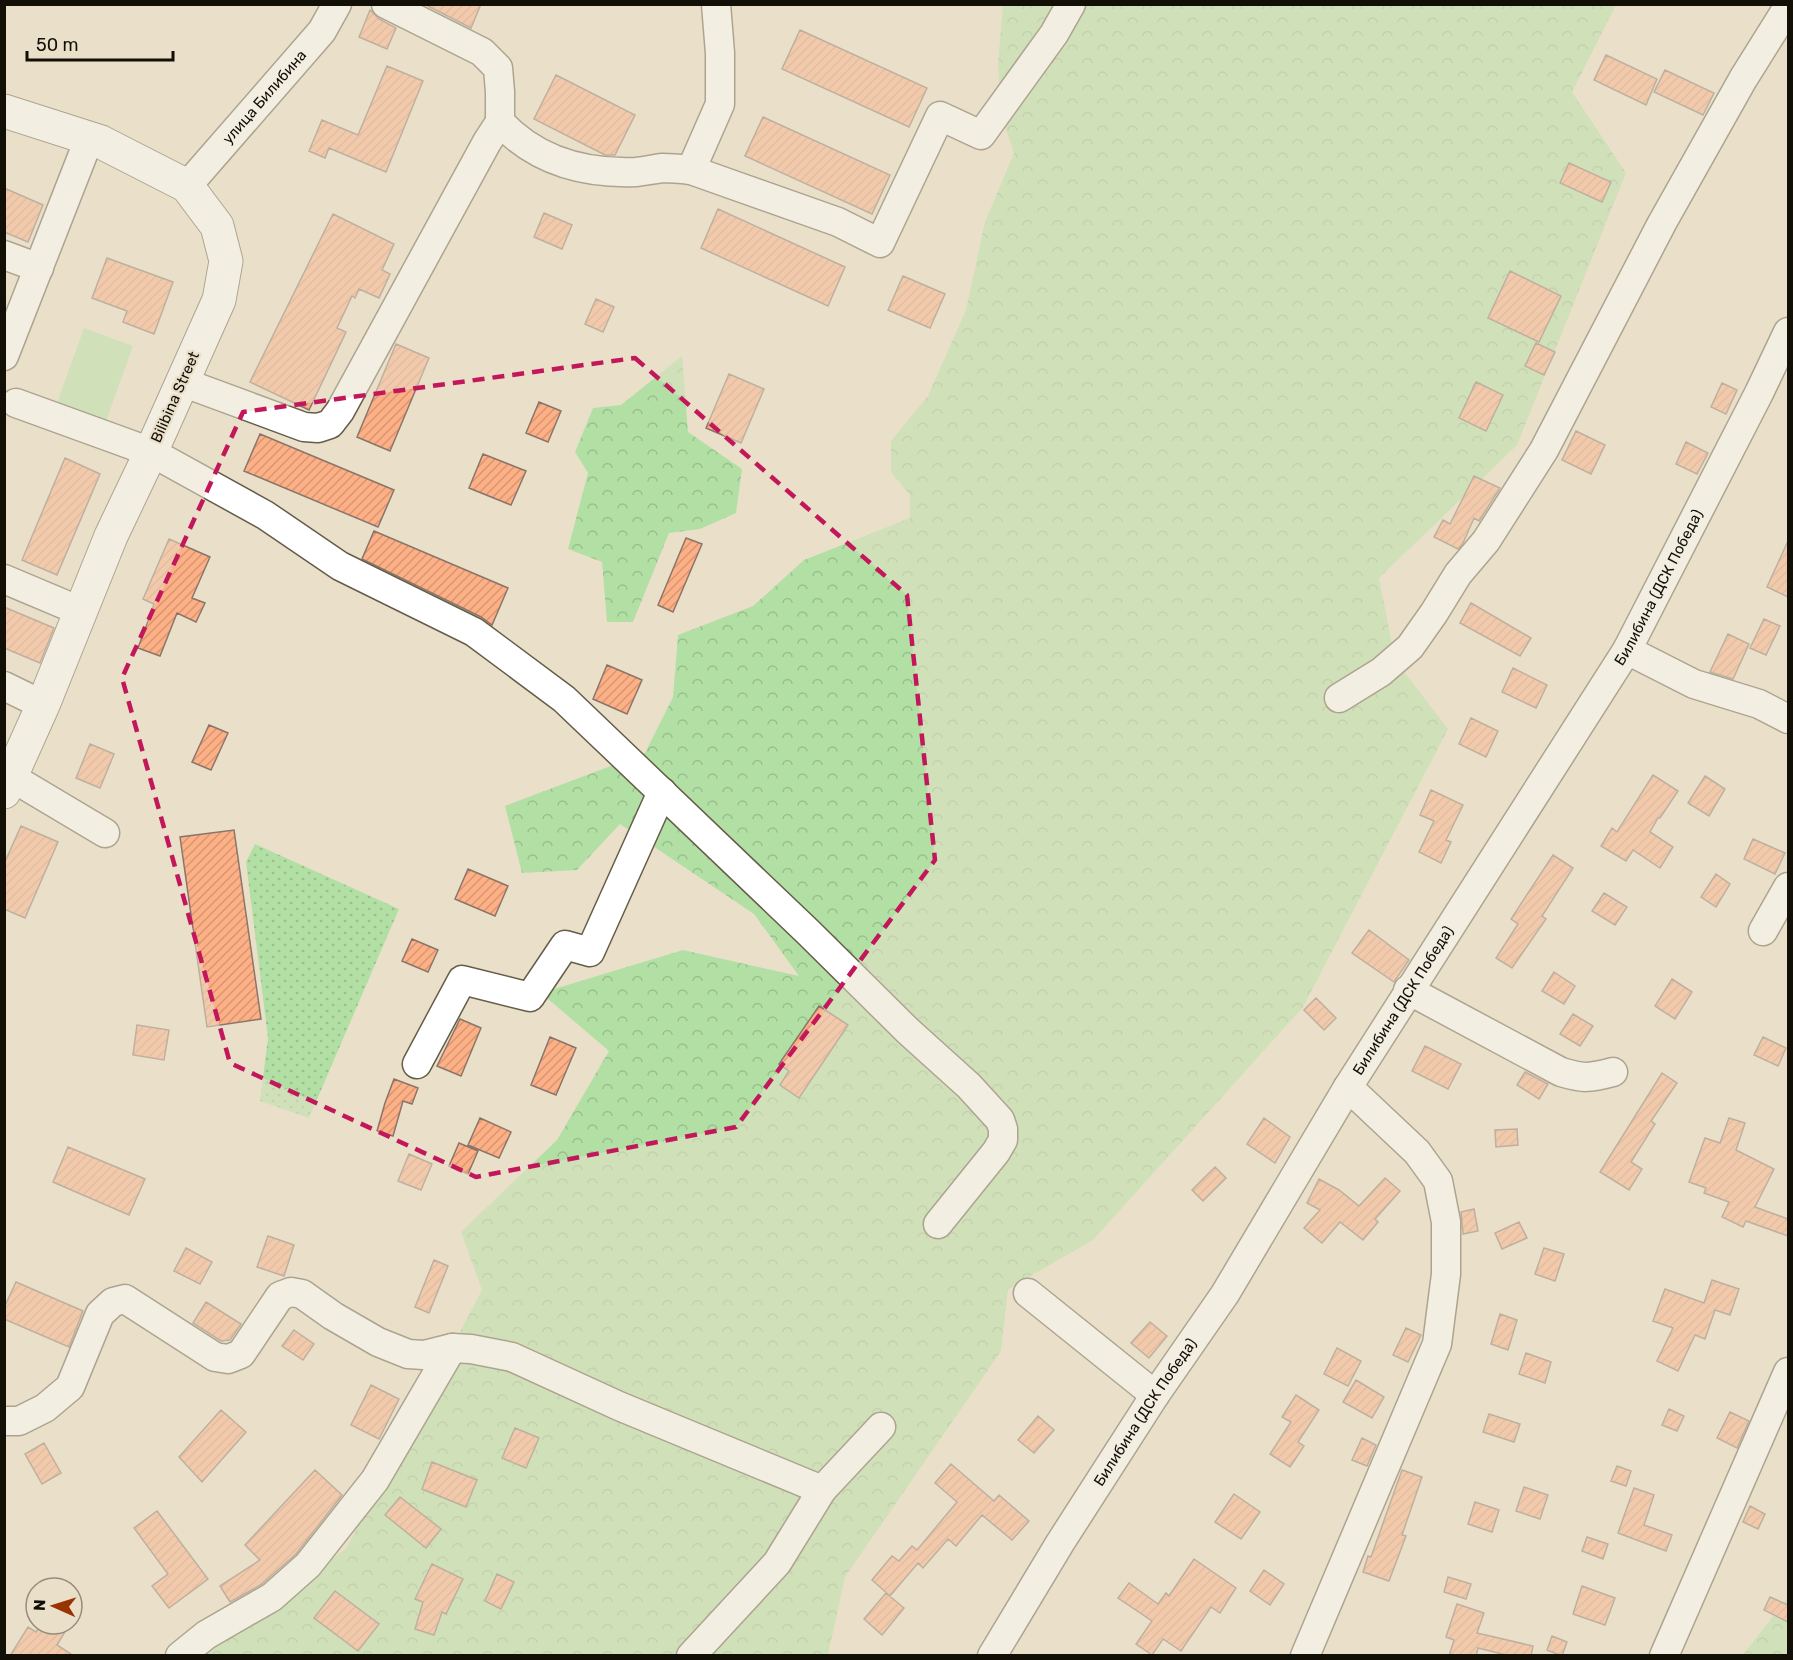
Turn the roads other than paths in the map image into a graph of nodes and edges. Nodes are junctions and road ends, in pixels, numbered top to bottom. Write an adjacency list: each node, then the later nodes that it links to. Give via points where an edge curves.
1 (337, 4): 10 (street, улица Билибина, via 322,31)
2 (386, 4): 7 (street, via 482,52 498,68)
3 (716, 4): 9 (street, via 720,104)
4 (1071, 4): 9 (street, via 981,135 940,116 880,243 838,222)
5 (1788, 7): 22 (street, via 1662,223 1544,450 1486,541 1458,574 1410,647 1381,672)
6 (4, 111): 8 (main road, Bilibina Street)
7 (500, 122): 9 (street, via 515,138 563,164 636,172); 15 (street, via 330,424 304,427)
8 (89, 139): 10 (main road, Bilibina Street); 12 (street)
9 (692, 170)
10 (187, 186): 15 (main road, Bilibina Street, via 216,226 226,261 219,300)
11 (4, 255): 12 (street)
12 (39, 268): 14 (street)
13 (1788, 332): 20 (street, Билибина (ДСК Победа))
14 (4, 356)
15 (182, 382): 17 (main road, Bilibina Street)
16 (16, 403): 17 (street)
17 (151, 452): 19 (main road, Bilibina Street); 26 (street, via 265,515 340,566 474,632 564,699)
18 (4, 579): 19 (street)
19 (80, 611): 23 (main road, Bilibina Street)
20 (1627, 650): 24 (street, via 1694,684 1759,704); 30 (street, Билибина (ДСК Победа))
21 (4, 686): 23 (street)
22 (1339, 698)
23 (43, 705): 25 (main road, Bilibina Street)
24 (1788, 719)
25 (8, 785): 27 (street)
26 (662, 792): 31 (street, via 590,952 565,945 530,997 462,980); 34 (street, via 999,1119 1003,1140)
27 (105, 833)
28 (1788, 887): 29 (street)
29 (1762, 932)
30 (1408, 990): 32 (street, via 1561,1072 1590,1078); 33 (street, Билибина (ДСК Победа))
31 (417, 1064)
32 (1613, 1072)
33 (1348, 1087): 38 (street, Билибина (ДСК Победа), via 1225,1294); 45 (street, via 1417,1152 1438,1181 1446,1222 1446,1274 1437,1344)
34 (938, 1224)
35 (1028, 1293): 38 (street)
36 (452, 1348): 39 (street, via 424,1355 408,1354 378,1342 302,1294 291,1292 279,1296 241,1354 228,1359 215,1357 125,1299 112,1302 100,1314 70,1387 45,1408 19,1421); 41 (street, via 512,1357); 42 (street, via 375,1480 308,1565 272,1598 206,1635)
37 (1788, 1372): 46 (street)
38 (1155, 1395): 44 (street, Билибина (ДСК Победа))
39 (4, 1421)
40 (881, 1427): 41 (street)
41 (822, 1490): 43 (street, via 777,1563)
42 (180, 1656)
43 (691, 1656)
44 (992, 1656)
45 (1305, 1656)
46 (1664, 1656)

